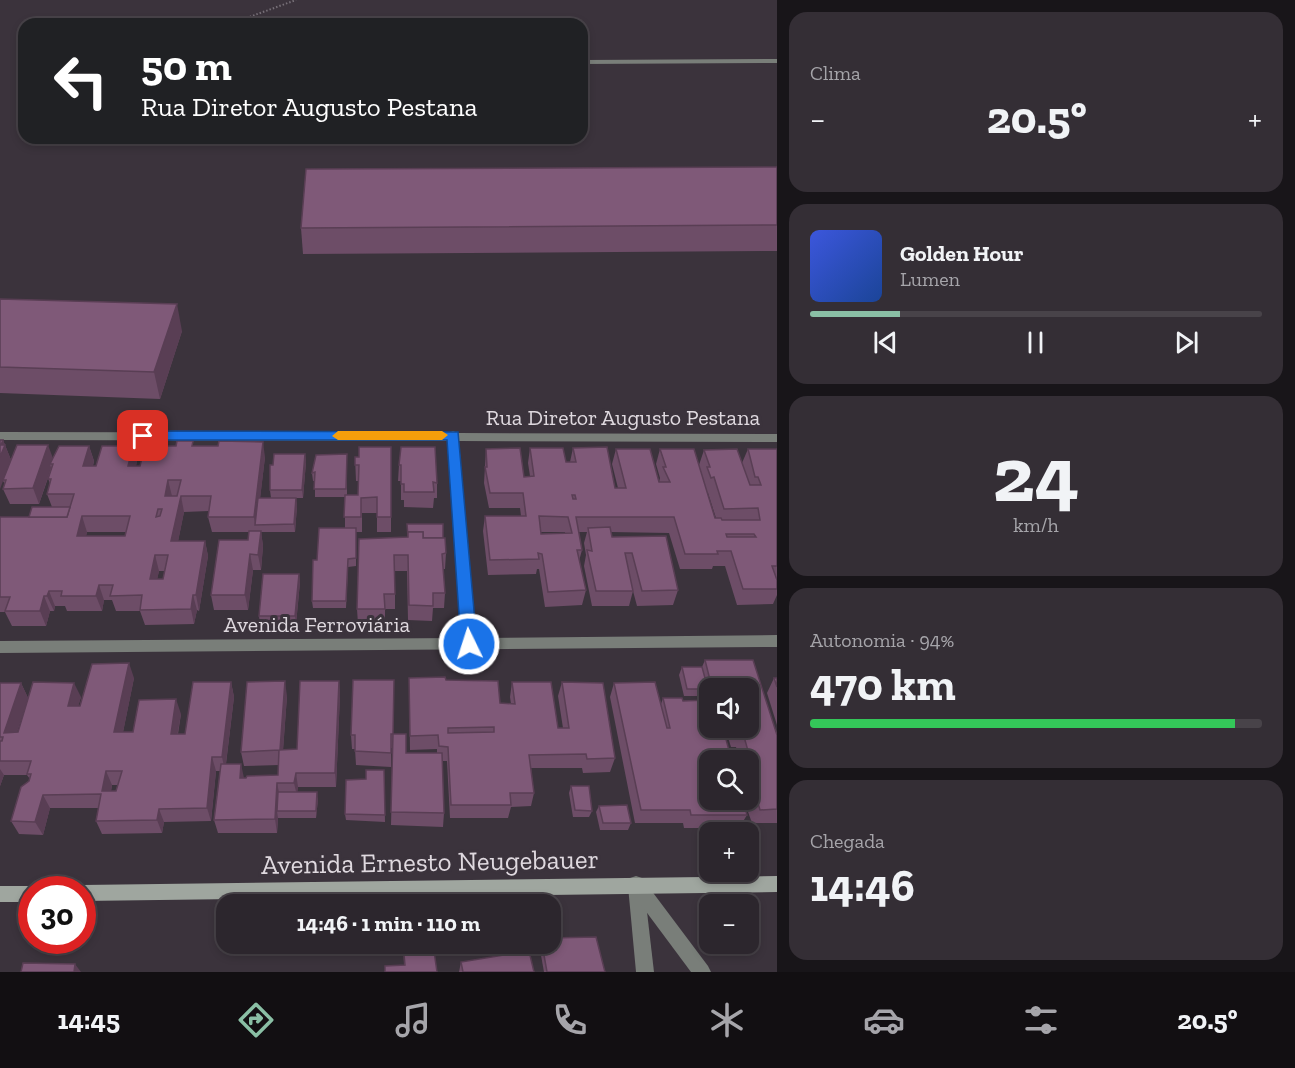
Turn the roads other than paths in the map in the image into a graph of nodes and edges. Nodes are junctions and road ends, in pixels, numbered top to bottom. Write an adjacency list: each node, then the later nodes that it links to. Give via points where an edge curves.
1 (777, 61): 2 (street)
2 (588, 62)
3 (453, 435): 4 (street, Rua Diretor Augusto Pestana); 5 (street, Rua Diretor Augusto Pestana); 7 (street)
4 (0, 436)
5 (777, 438)
6 (777, 641): 7 (street, Avenida Ferroviária)
7 (469, 644): 8 (street, Avenida Ferroviária)
8 (0, 647)
9 (636, 884): 10 (main road, Avenida Ernesto Neugebauer); 11 (main road, Avenida Ernesto Neugebauer); 14 (street); 15 (street)
10 (777, 884)
11 (96, 893)
12 (0, 894): 13 (main road)
13 (18, 894)
14 (645, 972)
15 (702, 972)

